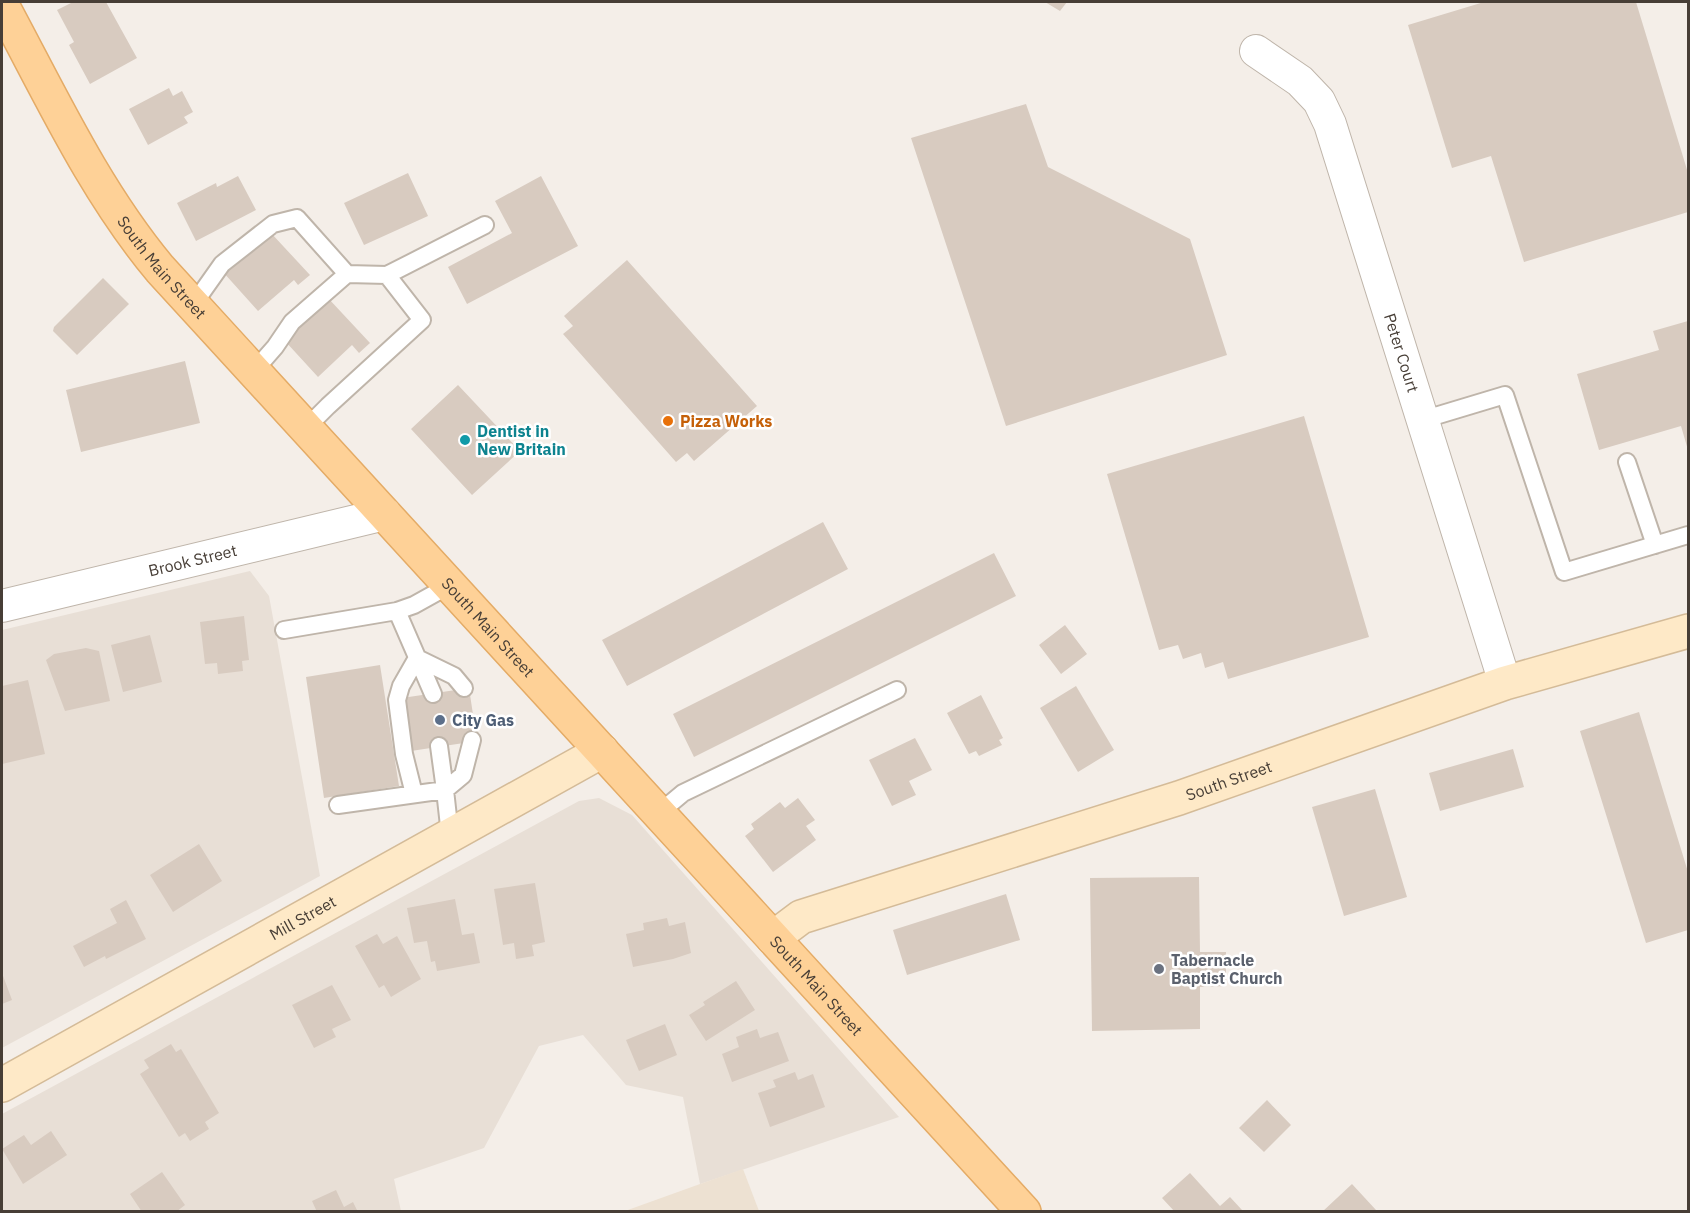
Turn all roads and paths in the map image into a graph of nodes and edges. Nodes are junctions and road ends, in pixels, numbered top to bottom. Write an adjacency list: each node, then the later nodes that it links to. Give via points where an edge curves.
1 (2, 4): 6 (main road, South Main Street, via 113,205)
2 (1256, 51): 8 (street, Peter Court, via 1300,81 1319,101 1330,124)
3 (485, 225): 5 (lane)
4 (347, 274): 5 (lane); 6 (lane, via 297,218 273,224 222,264); 7 (lane, via 292,322)
5 (387, 275): 9 (lane, via 422,320)
6 (193, 305): 7 (main road, South Main Street)
7 (254, 371): 9 (main road, South Main Street)
8 (1422, 420): 13 (lane, via 1505,395 1564,572); 20 (street, Peter Court)
9 (306, 428): 11 (main road, South Main Street)
10 (1628, 462): 13 (lane)
11 (385, 514): 14 (main road, South Main Street); 15 (street, Brook Street)
12 (1689, 535): 13 (lane)
13 (1655, 545)
14 (450, 585): 16 (lane); 26 (main road, South Main Street)
15 (2, 606)
16 (397, 611): 17 (lane); 19 (lane)
17 (284, 630)
18 (1689, 631): 20 (main road, South Street)
19 (417, 658): 21 (lane, via 454,676); 23 (lane); 28 (lane, via 397,700)
20 (1505, 683): 32 (main road, South Street, via 1188,795 801,917)
21 (464, 688)
22 (897, 690): 30 (lane, via 683,793)
23 (433, 694)
24 (472, 740): 27 (lane, via 463,775)
25 (439, 746): 27 (lane)
26 (602, 751): 30 (main road, South Main Street); 31 (main road, Mill Street)
27 (445, 790): 28 (lane); 31 (lane)
28 (414, 794): 29 (lane)
29 (338, 805)
30 (659, 813): 32 (main road, South Main Street)
31 (450, 835): 33 (main road, Mill Street)
32 (773, 938): 34 (main road, South Main Street)
33 (2, 1085)
34 (1024, 1212)

